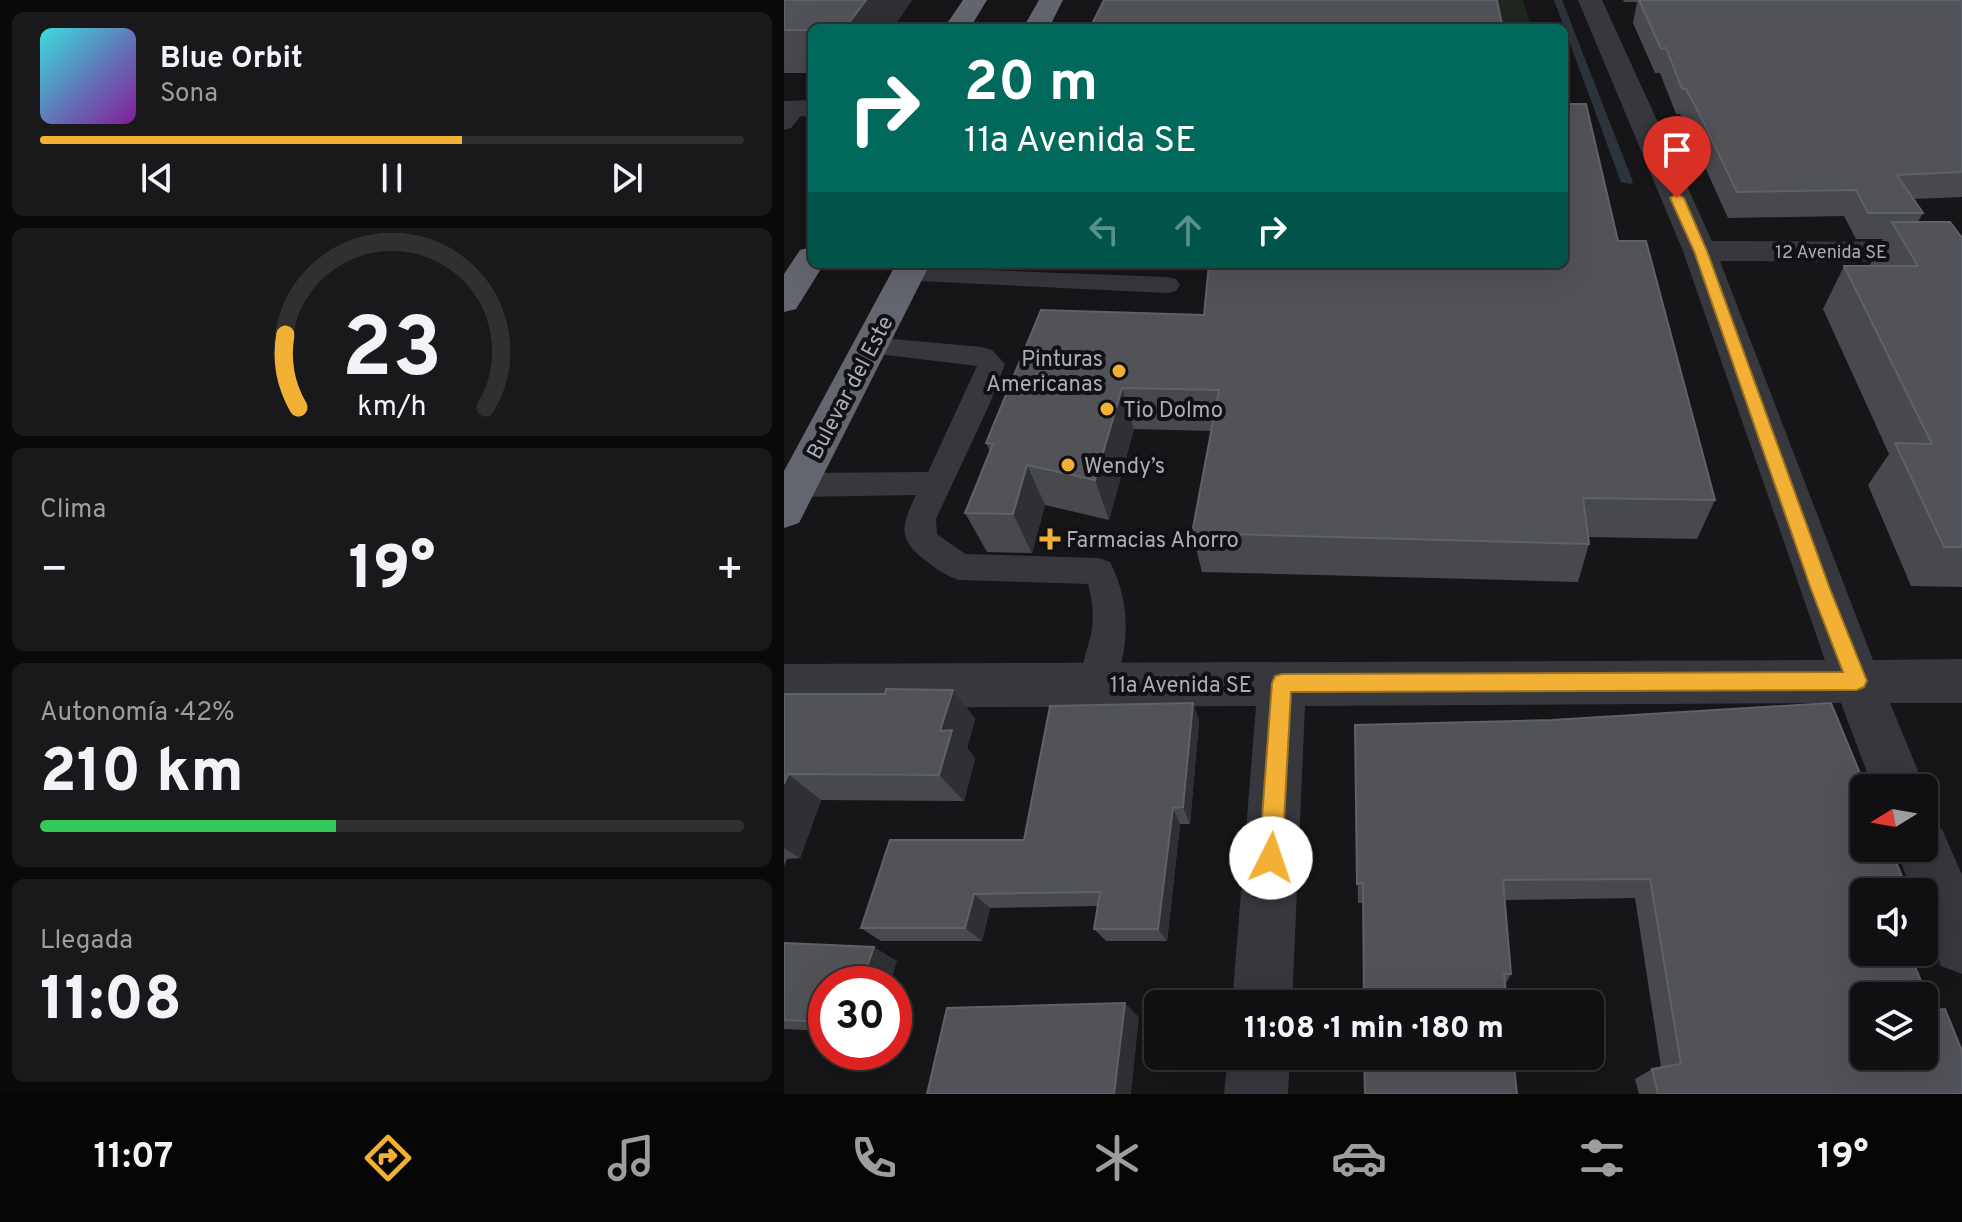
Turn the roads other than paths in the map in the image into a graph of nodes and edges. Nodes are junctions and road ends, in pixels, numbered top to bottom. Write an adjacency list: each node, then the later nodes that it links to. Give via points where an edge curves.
1 (975, 0): 5 (highway)
2 (1051, 0): 6 (highway)
3 (1593, 6): 4 (street); 7 (street)
4 (1627, 12)
5 (960, 24)
6 (1038, 24)
7 (1700, 251): 8 (street, 12 Avenida SE); 16 (street)
8 (1962, 252)
9 (808, 263): 12 (highway)
10 (910, 269): 11 (lane); 13 (highway, Bulevar del Este)
11 (1167, 285)
12 (784, 301)
13 (870, 346): 14 (lane, via 982,356 991,364); 15 (highway, Bulevar del Este)
14 (936, 483): 15 (lane); 19 (lane, via 920,519 921,540 959,567 1098,571 1112,606)
15 (791, 498)
16 (1857, 681): 17 (street, 11a Avenida SE); 18 (street, 11a Avenida SE); 21 (street)
17 (1962, 681)
18 (1282, 683): 19 (street, 11a Avenida SE); 24 (street)
19 (1097, 684): 20 (street, 11a Avenida SE)
20 (784, 686)
21 (1894, 774)
22 (1929, 862): 23 (street)
23 (1962, 945)
24 (1263, 990)
25 (1258, 1070): 26 (street)
26 (1256, 1094)

